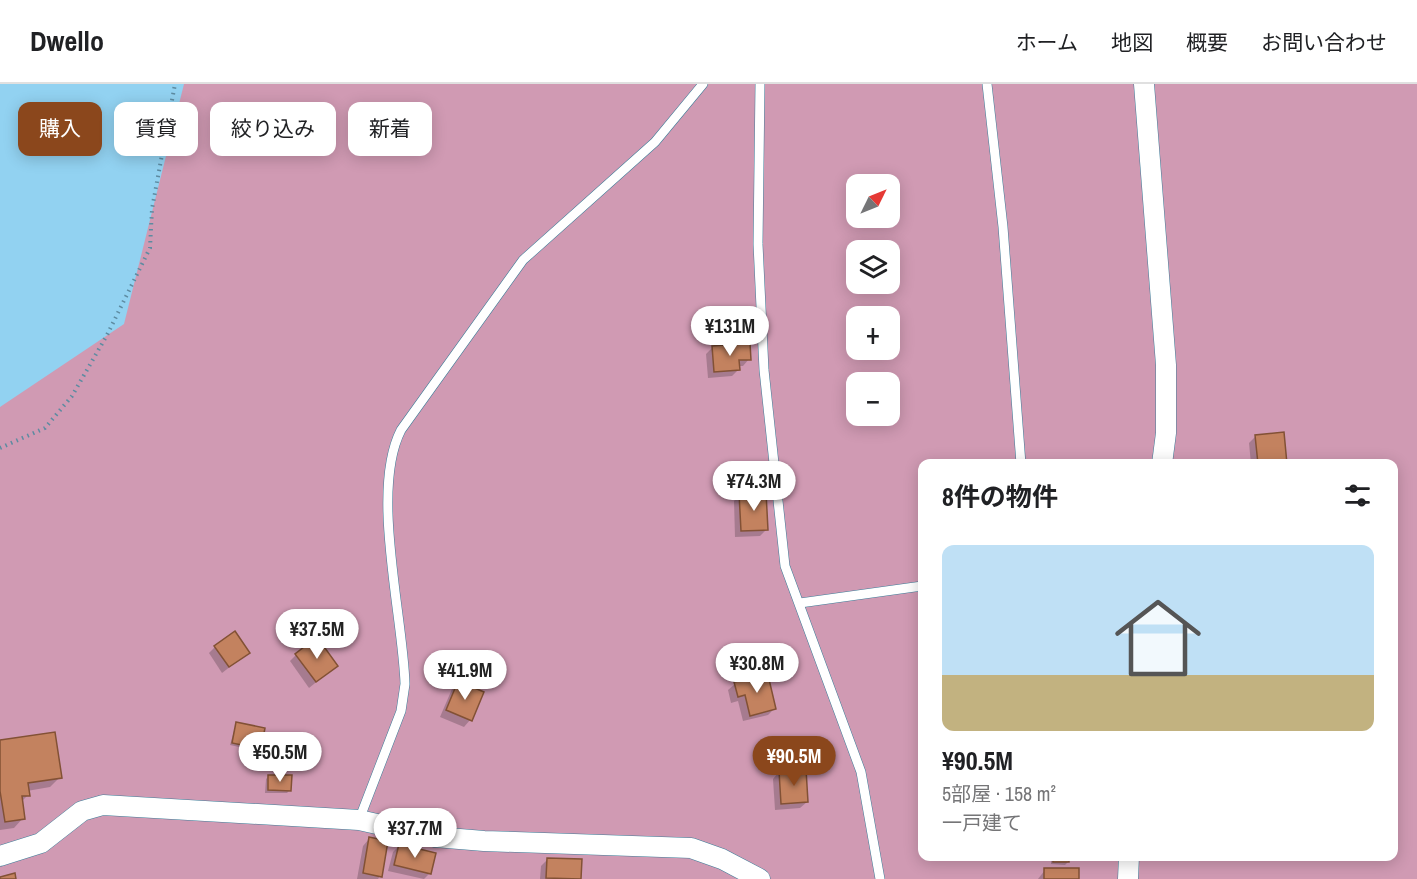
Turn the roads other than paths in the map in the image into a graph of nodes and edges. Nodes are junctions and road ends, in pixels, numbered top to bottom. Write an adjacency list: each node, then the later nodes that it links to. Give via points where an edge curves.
1 (703, 84): 9 (lane, via 655,142 523,260 392,448 388,514 405,684 401,711)
2 (760, 84): 8 (lane, via 758,244 764,370 786,566)
3 (987, 84): 5 (lane, via 1003,227)
4 (1144, 84): 6 (street, via 1166,365)
5 (1021, 459)
6 (1163, 459)
7 (918, 587): 8 (lane)
8 (800, 603): 13 (lane, via 861,772)
9 (359, 820): 10 (street, via 103,805 82,812 41,843); 12 (street, via 435,837 484,842 691,848 723,859)
10 (0, 856)
11 (1129, 861): 14 (street)
12 (760, 879)
13 (880, 879)
14 (1128, 879)

